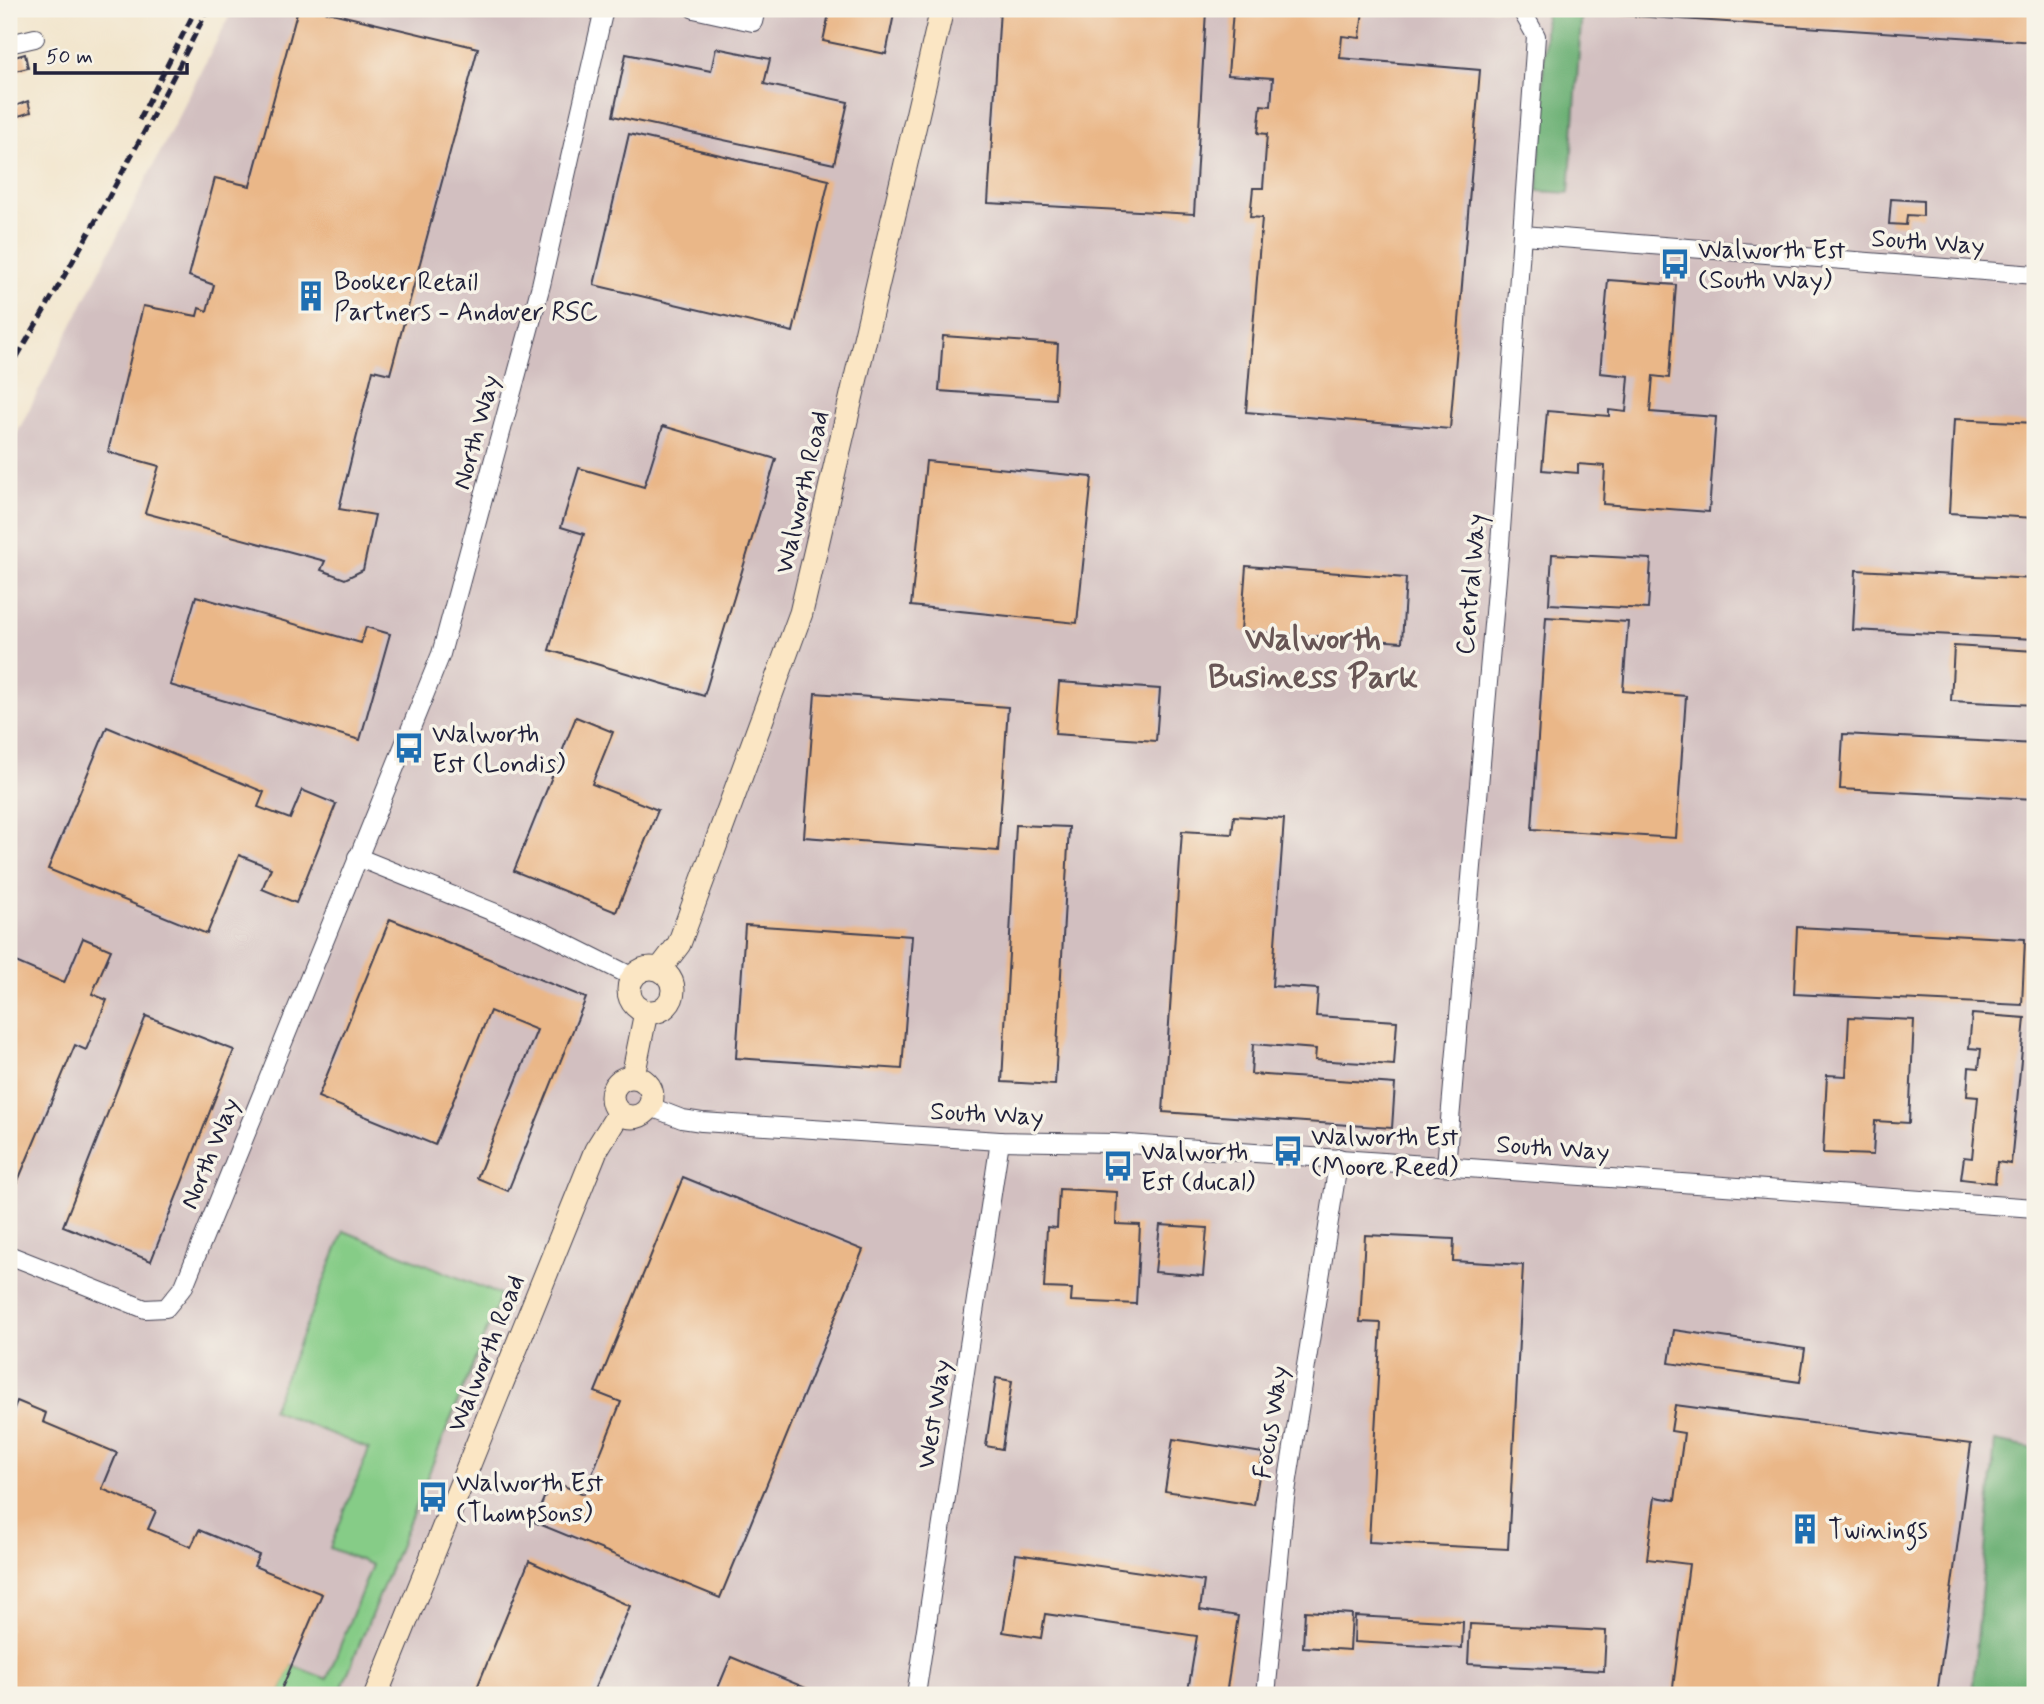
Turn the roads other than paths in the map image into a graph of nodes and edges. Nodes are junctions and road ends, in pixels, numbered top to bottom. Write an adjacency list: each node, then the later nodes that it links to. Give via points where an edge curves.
1 (604, 9): 10 (street, North Way, via 535,307 441,654)
2 (694, 9): 3 (street, via 753,22)
3 (756, 9)
4 (942, 9): 11 (street, Walworth Road, via 801,613 679,944)
5 (1521, 9): 8 (street, Central Way, via 1536,36)
6 (35, 38): 7 (street)
7 (9, 44)
8 (1523, 235): 9 (street, South Way); 19 (street, Central Way)
9 (2035, 275)
10 (357, 858): 12 (street, via 543,932); 21 (street, North Way, via 178,1297 166,1308 145,1309)
11 (660, 969): 12 (street, via 645,968); 13 (street, via 671,979 671,1001 660,1011)
12 (633, 977): 13 (street, via 630,998)
13 (646, 1012): 14 (street)
14 (633, 1076): 15 (street, via 650,1087); 16 (street, via 614,1087 612,1101)
15 (650, 1107): 16 (street, via 633,1117); 17 (street, South Way, via 702,1122)
16 (619, 1113): 22 (street, Walworth Road, via 596,1150)
17 (1000, 1141): 18 (street, South Way, via 1114,1143); 23 (street, West Way)
18 (1339, 1158): 19 (street, South Way); 24 (street, Focus Way, via 1285,1498)
19 (1446, 1166): 20 (street, South Way)
20 (2035, 1208)
21 (9, 1255)
22 (376, 1695)
23 (916, 1695)
24 (1266, 1695)

